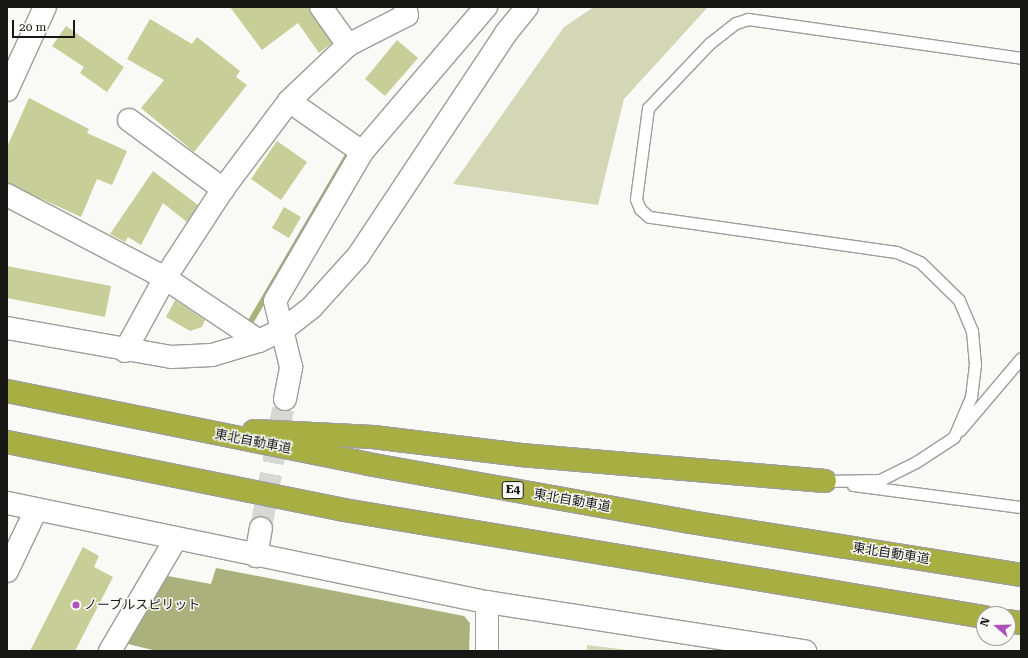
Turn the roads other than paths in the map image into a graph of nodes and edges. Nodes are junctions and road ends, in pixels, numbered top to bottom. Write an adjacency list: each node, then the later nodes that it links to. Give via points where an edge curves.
1 (46, 7): 8 (street)
2 (321, 7): 6 (street)
3 (405, 7): 6 (street, via 407,16)
4 (486, 7): 11 (street)
5 (527, 7): 16 (street, via 506,33 358,256 312,307)
6 (348, 45): 9 (street)
7 (1021, 58): 23 (lane, via 748,19 736,23 710,43 648,108 636,198 640,209 649,217 896,252 920,262 941,279 959,300 972,331 975,364 971,397)
8 (7, 90)
9 (289, 101): 11 (street); 12 (street)
10 (129, 120): 12 (street)
11 (362, 152): 16 (street, via 275,301)
12 (222, 189): 14 (street)
13 (7, 195): 14 (street)
14 (165, 278): 17 (street); 18 (street)
15 (7, 328): 18 (street)
16 (284, 329): 17 (street); 21 (street, via 291,367)
17 (259, 342): 18 (street, via 212,355 171,357)
18 (125, 351)
19 (1021, 358): 23 (lane)
20 (7, 391): 22 (highway, 東北自動車道 / E4)
21 (285, 399)
22 (176, 427): 25 (highway, via 373,436 520,455); 33 (highway, 東北自動車道 / E4, via 675,519)
23 (954, 436): 25 (lane, via 916,462 880,480)
24 (7, 442): 35 (highway, via 344,510)
25 (825, 480): 27 (lane)
26 (7, 503): 28 (street)
27 (1021, 507)
28 (36, 510): 30 (street); 32 (street)
29 (261, 528): 31 (street)
30 (175, 540): 31 (street); 36 (street)
31 (256, 556): 34 (street)
32 (7, 571)
33 (1021, 575)
34 (487, 602): 37 (street); 38 (street)
35 (976, 616)
36 (110, 651)
37 (487, 651)
38 (805, 651)

